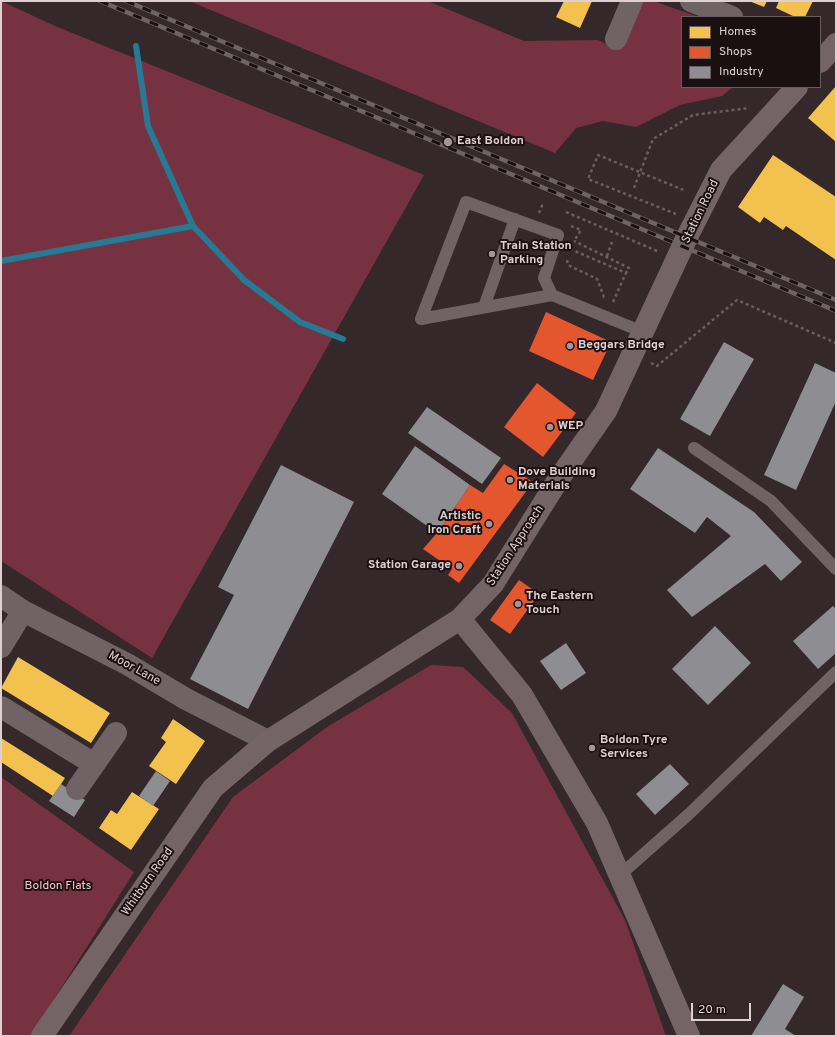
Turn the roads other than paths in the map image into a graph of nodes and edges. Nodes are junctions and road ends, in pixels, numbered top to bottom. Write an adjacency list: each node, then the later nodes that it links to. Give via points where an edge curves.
1 (632, 1): 4 (street)
2 (691, 1): 3 (street)
3 (729, 16)
4 (616, 39)
5 (836, 44): 6 (main road)
6 (821, 61)
7 (796, 88): 11 (main road, Station Road, via 721,170)
8 (515, 219): 9 (lane, via 558,234 544,278); 10 (lane); 10 (lane, via 466,202 421,319)
9 (552, 295): 10 (lane); 11 (lane)
10 (484, 307)
11 (643, 332): 12 (main road, Station Road)
12 (632, 355): 17 (main road, Station Approach, via 606,411 558,480 493,584)
13 (694, 448): 14 (lane, via 771,501)
14 (836, 569)
15 (1, 596): 16 (street, Moor Lane)
16 (23, 611): 18 (street); 22 (street, Moor Lane)
17 (460, 619): 22 (main road, Station Approach); 25 (main road, via 522,695 597,823)
18 (1, 647)
19 (836, 672): 25 (lane, via 689,814)
20 (1, 706): 23 (street)
21 (116, 733): 23 (street)
22 (268, 741): 26 (main road, Whitburn Road, via 213,788)
23 (94, 764): 24 (street)
24 (78, 789)
25 (620, 875): 27 (main road)
26 (42, 1036)
27 (690, 1036)

